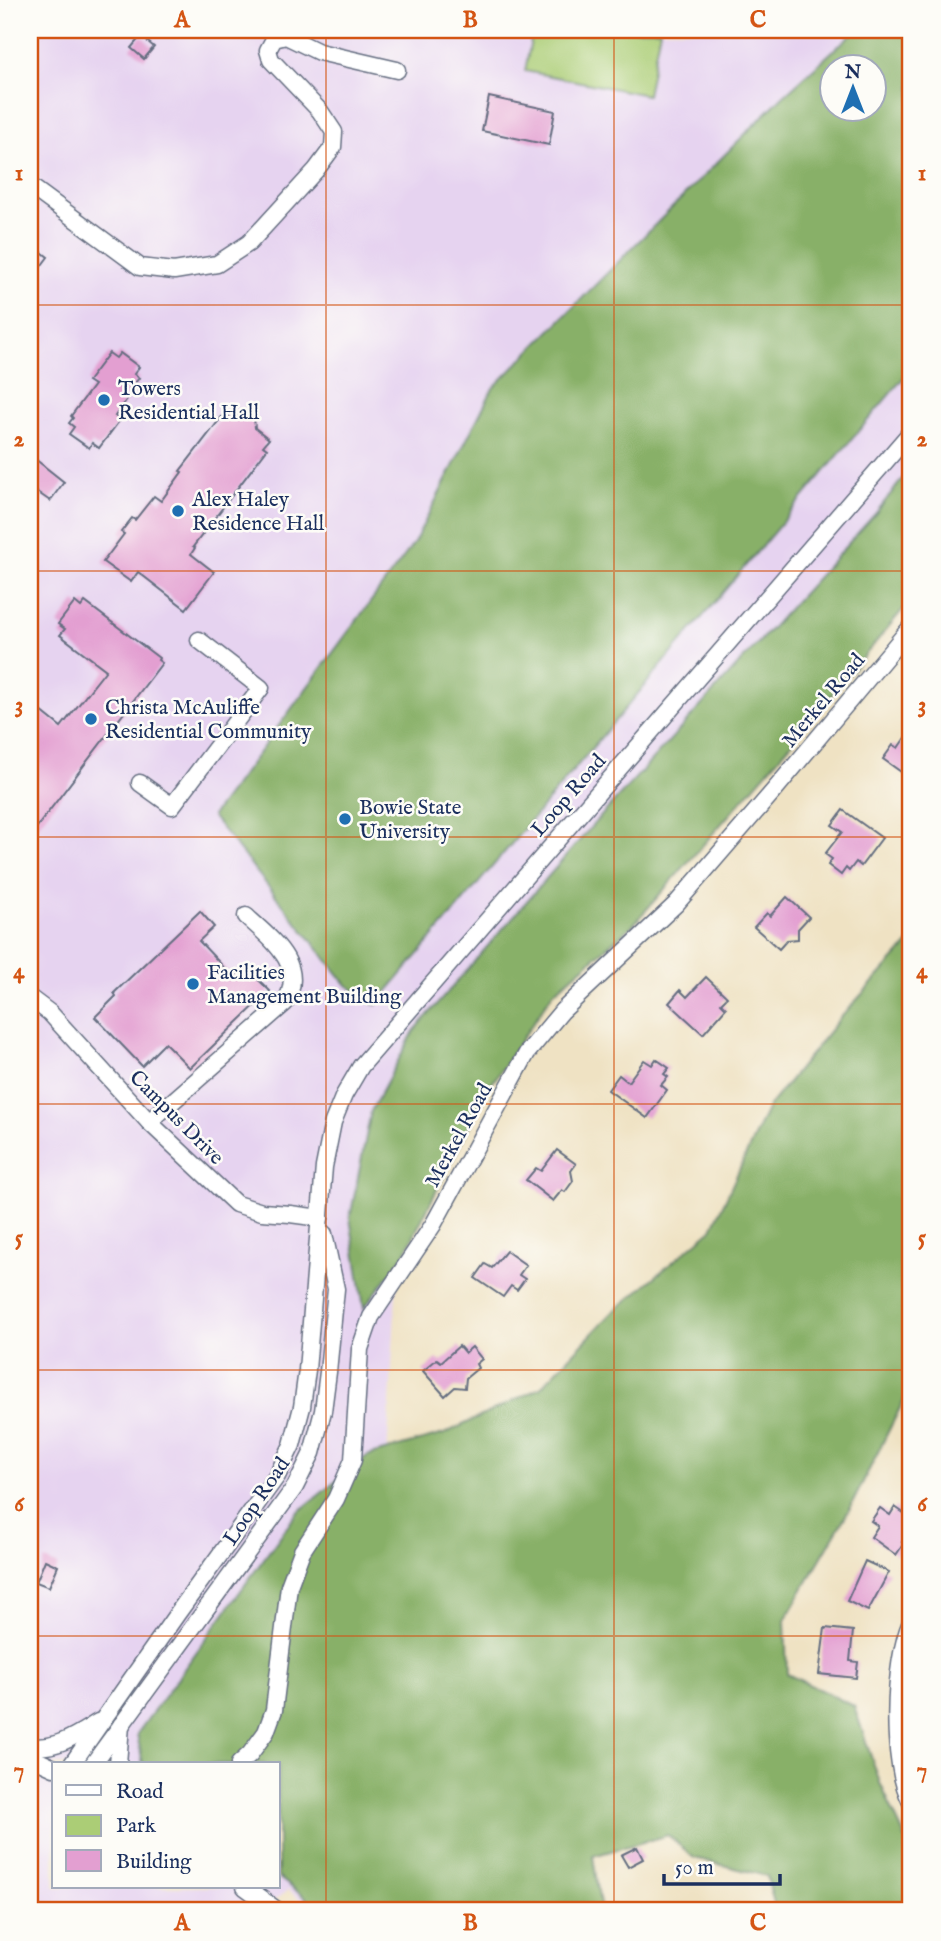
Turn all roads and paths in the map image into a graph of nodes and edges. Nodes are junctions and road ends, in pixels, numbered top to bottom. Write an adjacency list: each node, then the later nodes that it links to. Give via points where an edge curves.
1 (397, 70): 2 (street, via 320,52 286,36 274,39 268,50 271,60 320,111 334,131 333,147 249,243 217,264 174,271 140,267)
2 (30, 186)
3 (911, 432): 10 (street, Loop Road, via 361,1066 333,1122)
4 (911, 627): 18 (street, Merkel Road, via 676,904 562,1011 527,1053 433,1225 371,1317 360,1349 353,1460 336,1499 302,1551 289,1586 274,1710 266,1732)
5 (199, 640): 6 (street, via 261,688 172,806)
6 (140, 783)
7 (246, 916): 9 (street, via 287,959 290,994)
8 (30, 998): 9 (street, Campus Drive, via 50,1013)
9 (149, 1122): 10 (street, Campus Drive, via 236,1203 262,1212)
10 (320, 1218): 12 (street, Loop Road, via 307,1370 292,1446 276,1476 177,1614)
11 (911, 1622): 20 (street, via 896,1705)
12 (113, 1721): 13 (street, via 69,1740 42,1748); 15 (street, Loop Road); 16 (street, Loop Road); 17 (street)
13 (30, 1746)
14 (30, 1757): 19 (street)
15 (74, 1762)
16 (94, 1762)
17 (118, 1762)
18 (241, 1762)
19 (52, 1767)
20 (911, 1802)
21 (246, 1888): 22 (street)
22 (278, 1911)

